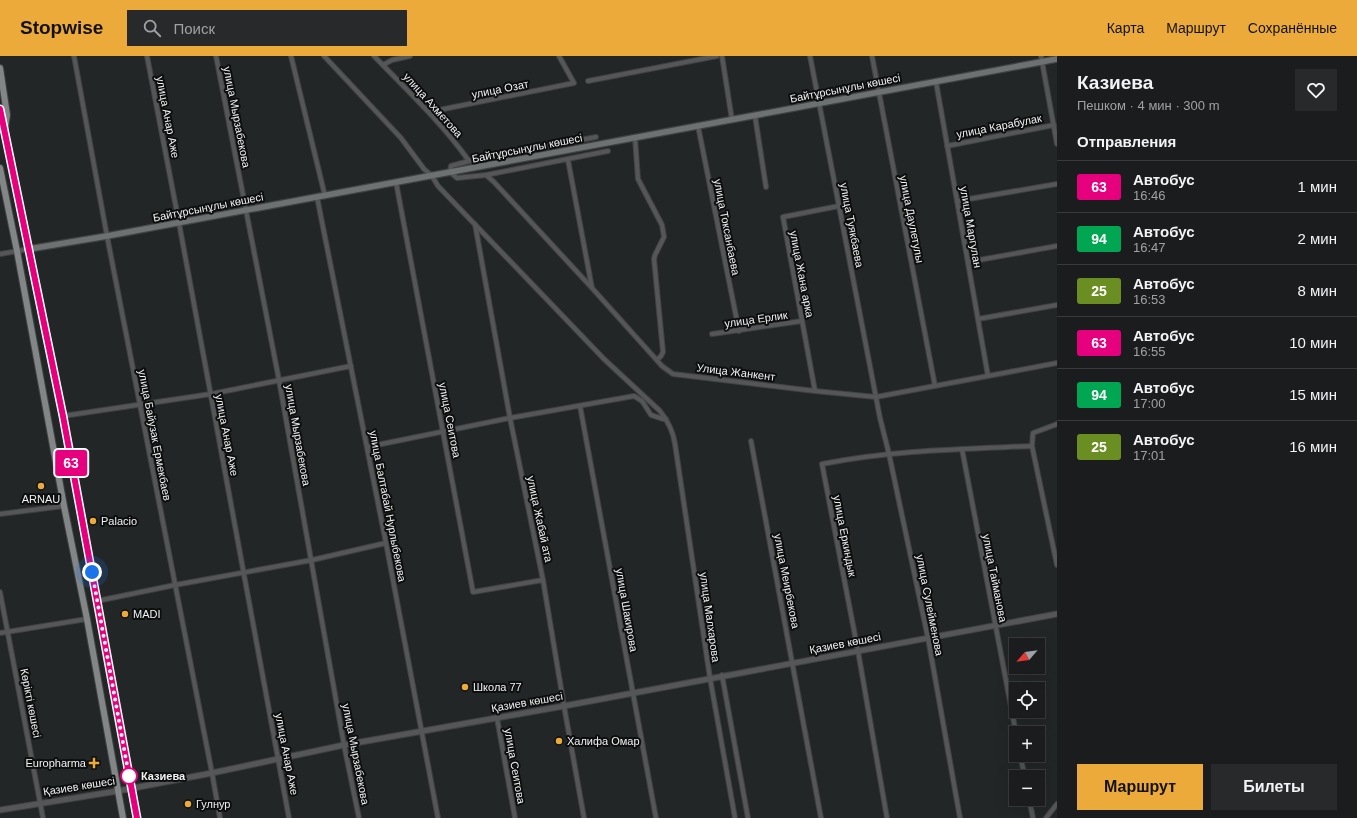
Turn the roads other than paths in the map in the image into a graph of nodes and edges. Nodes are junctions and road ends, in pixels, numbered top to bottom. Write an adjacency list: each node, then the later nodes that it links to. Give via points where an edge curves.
1 (74, 56): 50 (street, улица Байузак Ермекбаев)
2 (147, 56): 48 (street, улица Анар Аже)
3 (216, 56): 47 (street, улица Мырзабекова)
4 (291, 56): 43 (street)
5 (324, 56): 39 (street, улица Малхарова, via 401,138)
6 (374, 56): 16 (street, улица Ахметова)
7 (379, 56): 16 (street)
8 (410, 56): 16 (street)
9 (560, 56): 23 (street, улица Озат, via 574,83)
10 (717, 56): 18 (street)
11 (722, 56): 25 (street)
12 (810, 56): 21 (street, улица Туякбаева)
13 (872, 56): 20 (street, улица Даулетулы)
14 (1042, 59): 15 (main road, Байтұрсынұлы көшесі); 19 (main road, Байтұрсынұлы көшесі); 26 (street)
15 (1057, 59)
16 (382, 63): 23 (street, улица Ахметова)
17 (0, 68): 28 (main road, via 7,115)
18 (588, 81)
19 (936, 82): 20 (main road, Байтұрсынұлы көшесі); 32 (street, улица Маргулан)
20 (878, 92): 21 (main road, Байтұрсынұлы көшесі); 67 (street, улица Даулетулы)
21 (820, 103): 24 (main road, Байтұрсынұлы көшесі); 46 (street, улица Туякбаева)
22 (0, 109): 28 (main road)
23 (429, 112): 35 (street, улица Ахметова)
24 (755, 116): 25 (main road, Байтұрсынұлы көшесі); 42 (street)
25 (732, 120): 27 (main road, Байтұрсынұлы көшесі)
26 (1054, 124): 31 (street); 32 (street, улица Карабулак)
27 (698, 126): 30 (main road, Байтұрсынұлы көшесі); 60 (street, улица Токсанбаева)
28 (5, 131): 52 (main road)
29 (596, 137): 35 (street)
30 (635, 138): 37 (main road, Байтұрсынұлы көшесі); 62 (street, via 638,179 664,233 654,255 662,352)
31 (1057, 144)
32 (948, 146): 45 (street, улица Маргулан)
33 (608, 151): 34 (street)
34 (568, 160): 38 (street); 56 (street)
35 (469, 161): 37 (street, via 451,166)
36 (0, 168): 53 (main road)
37 (450, 172): 38 (street, via 457,178); 39 (main road, Байтұрсынұлы көшесі)
38 (486, 175): 56 (street, Улица Жанкент)
39 (432, 176): 40 (main road, Байтұрсынұлы көшесі); 49 (street, улица Малхарова, via 438,186)
40 (396, 182): 43 (main road, Байтұрсынұлы көшесі); 77 (street, улица Сеитова)
41 (1057, 184): 45 (street)
42 (766, 187)
43 (325, 196): 44 (main road, Байтұрсынұлы көшесі)
44 (317, 197): 47 (main road, Байтұрсынұлы көшесі); 64 (street, улица Балтабай Нурлыбекова)
45 (957, 201): 55 (street, улица Маргулан)
46 (840, 206): 59 (street, улица Жана арка, via 783,218); 70 (street, улица Туякбаева)
47 (246, 210): 48 (main road, Байтұрсынұлы көшесі); 66 (street, улица Мырзабекова)
48 (179, 223): 50 (main road, Байтұрсынұлы көшесі); 69 (street, улица Анар Аже)
49 (475, 223): 74 (street, улица Жабай ата); 75 (street, улица Малхарова, via 604,359)
50 (107, 236): 52 (main road, Байтұрсынұлы көшесі); 71 (street, улица Байузак Ермекбаев)
51 (1057, 246): 55 (street)
52 (29, 249): 53 (street, Байтұрсынұлы көшесі); 73 (main road)
53 (17, 251): 54 (street, Байтұрсынұлы көшесі); 83 (main road)
54 (0, 254)
55 (968, 262): 58 (street, улица Маргулан)
56 (592, 288): 62 (street, Улица Жанкент)
57 (1057, 305): 58 (street)
58 (978, 319): 65 (street, улица Маргулан)
59 (802, 321): 60 (street, улица Ерлик); 68 (street, улица Жана арка)
60 (739, 330): 61 (street, улица Ерлик)
61 (712, 334)
62 (657, 360): 68 (street, Улица Жанкент, via 673,374)
63 (1057, 363): 65 (street, Улица Жанкент)
64 (351, 366): 66 (street); 80 (street, улица Балтабай Нурлыбекова)
65 (988, 376): 67 (street, Улица Жанкент)
66 (278, 380): 69 (street); 86 (street, улица Мырзабекова)
67 (935, 386): 70 (street, Улица Жанкент)
68 (815, 391): 70 (street, Улица Жанкент)
69 (210, 394): 71 (street); 88 (street, улица Анар Аже)
70 (876, 397): 82 (street, улица Сулейменова)
71 (141, 404): 73 (street); 90 (street, улица Байузак Ермекбаев)
72 (580, 406): 74 (street); 75 (street, via 634,396 642,401 651,415); 103 (street, улица Шакирова)
73 (63, 416): 92 (main road)
74 (510, 418): 77 (street); 89 (street, улица Жабай ата)
75 (666, 419): 102 (street, улица Малхарова, via 673,431)
76 (1057, 424): 79 (street, via 1033,433)
77 (444, 432): 80 (street); 89 (street, улица Сеитова, via 473,592)
78 (751, 441): 100 (street, улица Меирбекова)
79 (1032, 446): 81 (street, улица Еркиндык); 87 (street)
80 (367, 447): 85 (street, улица Балтабай Нурлыбекова)
81 (962, 449): 82 (street, улица Еркиндык); 95 (street, улица Тайманова)
82 (889, 454): 98 (street, улица Сулейменова); 99 (street, улица Еркиндык, via 822,464)
83 (64, 506): 84 (street); 94 (main road)
84 (0, 514)
85 (386, 543): 86 (street); 107 (street, улица Балтабай Нурлыбекова)
86 (312, 560): 88 (street); 108 (street, улица Мырзабекова)
87 (1057, 565)
88 (244, 573): 90 (street); 109 (street, улица Анар Аже)
89 (544, 580): 104 (street, улица Жабай ата)
90 (175, 585): 92 (street); 110 (street, улица Байузак Ермекбаев)
91 (0, 592): 96 (street, Көрікті көшесі)
92 (97, 601): 111 (main road)
93 (1057, 614): 95 (street, Қазиев көшесі)
94 (87, 619): 96 (street); 112 (main road)
95 (995, 625): 98 (street, Қазиев көшесі); 106 (street, улица Тайманова)
96 (8, 632): 97 (street); 113 (street, Көрікті көшесі)
97 (0, 633)
98 (928, 638): 99 (street, Қазиев көшесі); 131 (street, улица Сулейменова)
99 (858, 651): 100 (street, Қазиев көшесі); 130 (street, улица Еркиндык)
100 (793, 663): 101 (street, Қазиев көшесі); 129 (street, улица Меирбекова)
101 (722, 675): 102 (street, Қазиев көшесі); 128 (street, улица Малхарова)
102 (710, 678): 103 (street, Қазиев көшесі); 127 (street, улица Малхарова)
103 (633, 693): 104 (street, Қазиев көшесі); 126 (street, улица Шакирова)
104 (564, 706): 105 (street, Қазиев көшесі); 125 (street, улица Жабай ата)
105 (497, 718): 107 (street, Қазиев көшесі); 124 (street, улица Сеитова)
106 (1015, 726)
107 (422, 731): 108 (street, Қазиев көшесі); 123 (street, улица Балтабай Нурлыбекова)
108 (344, 745): 109 (street, Қазиев көшесі); 122 (street, улица Мырзабекова)
109 (278, 758): 110 (street, Қазиев көшесі); 121 (street, улица Анар Аже)
110 (212, 773): 111 (street, Қазиев көшесі); 120 (street, улица Байузак Ермекбаев)
111 (132, 788): 112 (street, Қазиев көшесі); 119 (main road)
112 (118, 791): 113 (street, Қазиев көшесі); 118 (main road)
113 (40, 802): 116 (street, Қазиев көшесі); 117 (street, Көрікті көшесі)
114 (1057, 804): 133 (street)
115 (1030, 806): 132 (street)
116 (0, 810)
117 (43, 818)
118 (123, 818)
119 (137, 818)
120 (220, 818)
121 (289, 818)
122 (359, 818)
123 (438, 818)
124 (515, 818)
125 (584, 818)
126 (656, 818)
127 (734, 818)
128 (748, 818)
129 (821, 818)
130 (887, 818)
131 (960, 818)
132 (1033, 818)
133 (1046, 818)

